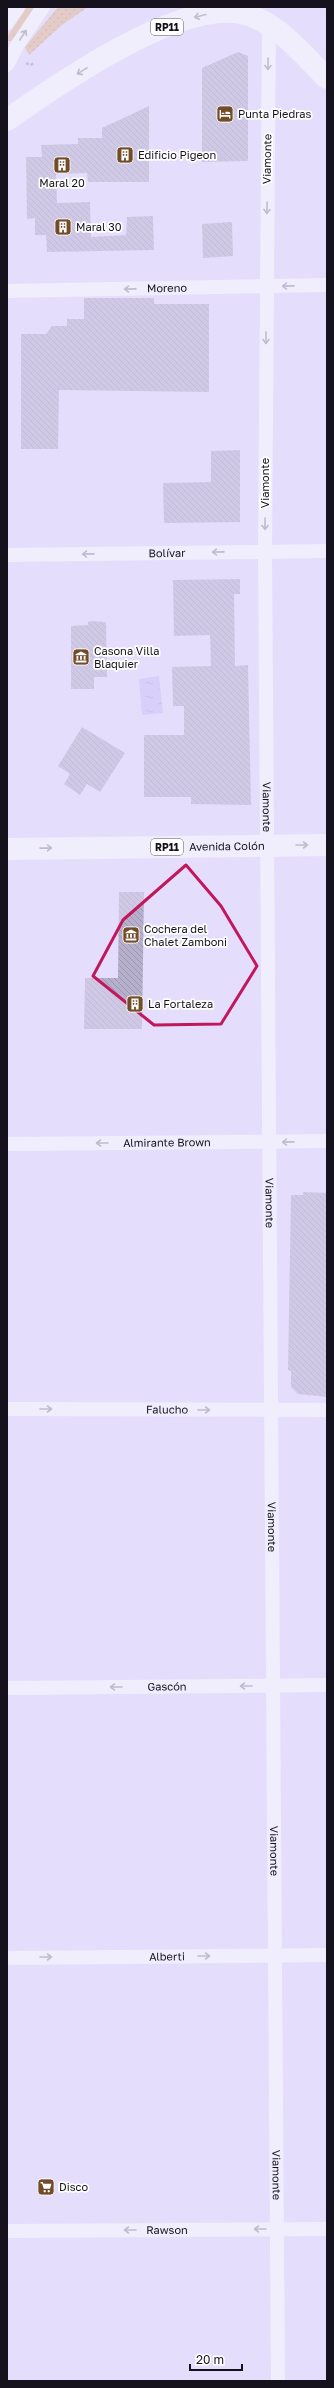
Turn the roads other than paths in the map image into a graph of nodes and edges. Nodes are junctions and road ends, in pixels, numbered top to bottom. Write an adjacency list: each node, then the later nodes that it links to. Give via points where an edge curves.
1 (18, 7): 3 (street)
2 (43, 7): 5 (street, one-way to 2, via 18,44)
3 (7, 23)
4 (269, 25): 6 (main road, RP11); 7 (main road, RP11, one-way to 7, via 241,13 202,15 173,24 86,68); 9 (street, Viamonte, one-way to 9)
5 (7, 66)
6 (327, 78)
7 (7, 120)
8 (327, 285): 9 (street, Moreno, one-way to 9)
9 (266, 286): 10 (street, Moreno, one-way to 10); 11 (street, Viamonte, one-way to 11)
10 (7, 291)
11 (265, 551): 12 (street, Bolívar); 13 (street, Bolívar, one-way to 13); 14 (street, Viamonte)
12 (327, 551)
13 (7, 555)
14 (267, 845): 15 (main road, Avenida Colón / RP11, one-way to 15); 16 (main road, Avenida Colón / RP11, one-way to 14); 17 (street, Viamonte)
15 (327, 845)
16 (7, 849)
17 (270, 1142): 18 (street, Almirante Brown, one-way to 17); 19 (street, Almirante Brown, one-way to 19); 21 (street, Viamonte)
18 (327, 1142)
19 (7, 1144)
20 (7, 1409): 21 (street, Falucho, one-way to 21)
21 (271, 1410): 22 (street, Falucho); 24 (street, Viamonte)
22 (327, 1410)
23 (327, 1685): 24 (street, Gascón)
24 (273, 1686): 25 (street, Gascón, one-way to 25); 27 (street, Viamonte)
25 (7, 1688)
26 (327, 1955): 27 (street, Alberti)
27 (275, 1956): 28 (street, Alberti, one-way to 27); 29 (street, Viamonte)
28 (7, 1958)
29 (277, 2229): 30 (street, Rawson); 31 (street, Rawson, one-way to 31); 32 (street, Viamonte)
30 (327, 2229)
31 (7, 2231)
32 (278, 2381)

